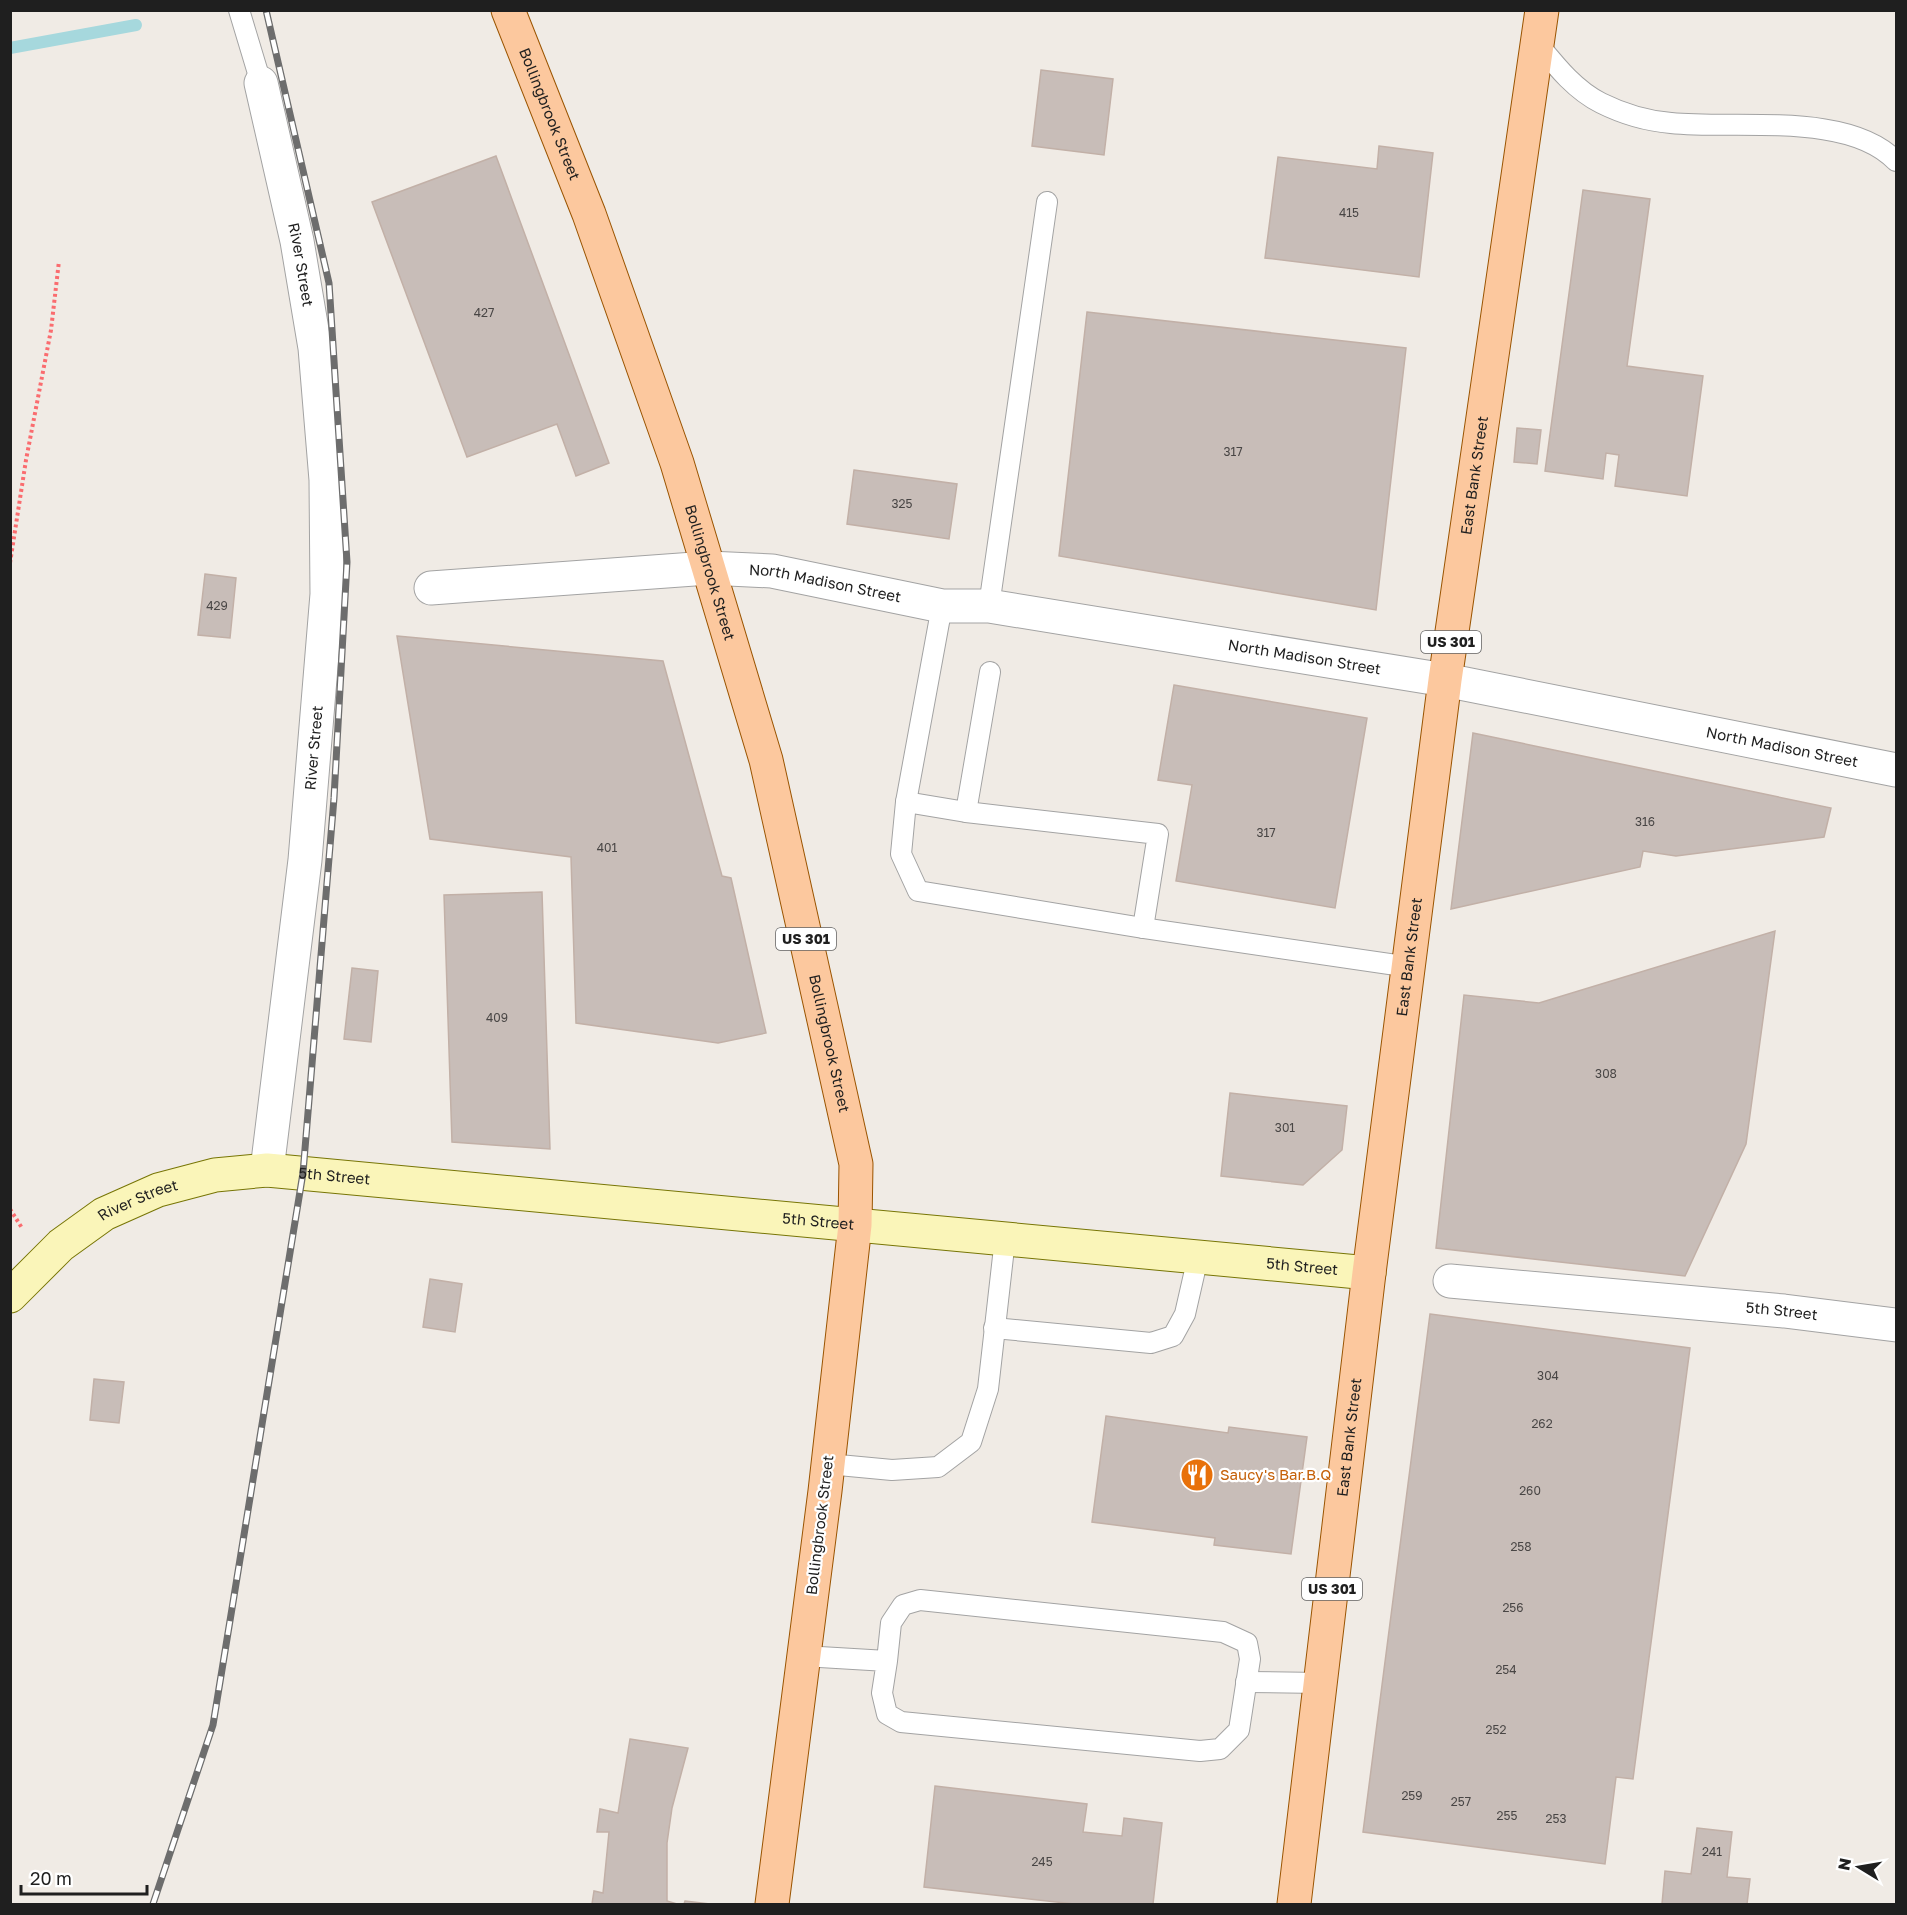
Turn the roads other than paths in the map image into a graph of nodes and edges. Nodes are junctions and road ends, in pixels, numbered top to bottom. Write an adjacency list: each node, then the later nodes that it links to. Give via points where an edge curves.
1 (239, 10): 5 (lane)
2 (508, 10): 8 (main road, Bollingbrook Street / US 301, via 593,225 677,463)
3 (1542, 10): 4 (main road, East Bank Street / US 301)
4 (1538, 44): 6 (lane, via 1565,77 1599,102 1638,118 1672,123 1828,128 1862,138); 13 (main road, East Bank Street / US 301)
5 (261, 83): 19 (street, River Street, via 297,241 315,348 326,480 327,594 305,860)
6 (1896, 161)
7 (1047, 202): 11 (lane)
8 (708, 568): 9 (street, North Madison Street); 10 (street, North Madison Street, via 772,571); 20 (main road, Bollingbrook Street / US 301, via 766,760 856,1164)
9 (430, 588)
10 (942, 606): 11 (street, North Madison Street); 15 (lane)
11 (989, 606): 13 (street, North Madison Street)
12 (990, 672): 16 (lane)
13 (1445, 680): 14 (street, North Madison Street); 18 (main road, East Bank Street / US 301)
14 (1896, 770)
15 (906, 802): 16 (lane); 17 (lane, via 901,854 918,891)
16 (966, 812): 17 (lane, via 1158,834)
17 (1143, 928): 18 (lane)
18 (1410, 967): 23 (main road, East Bank Street / US 301)
19 (267, 1170): 20 (street, 5th Street); 25 (street, River Street, via 216,1175 158,1190 104,1214 62,1245)
20 (855, 1225): 21 (street, 5th Street); 28 (main road, Bollingbrook Street / US 301)
21 (1005, 1239): 22 (street, 5th Street); 27 (lane)
22 (1198, 1257): 23 (street, 5th Street); 27 (lane, via 1185,1314 1173,1336 1151,1343)
23 (1369, 1273): 32 (main road, East Bank Street / US 301)
24 (1450, 1281): 26 (street, 5th Street)
25 (10, 1296)
26 (1896, 1325)
27 (994, 1328): 28 (lane, via 988,1389 971,1442 938,1467 892,1470)
28 (828, 1464): 29 (main road, Bollingbrook Street / US 301)
29 (803, 1656): 30 (lane); 33 (main road, Bollingbrook Street / US 301)
30 (887, 1661): 31 (lane, via 891,1623 903,1605 920,1600 1223,1632 1247,1643 1250,1659); 31 (lane, via 882,1693 886,1714 901,1722 1200,1751 1220,1749 1239,1730)
31 (1246, 1682): 32 (lane)
32 (1321, 1683): 34 (main road, East Bank Street / US 301)
33 (772, 1905)
34 (1294, 1905)

